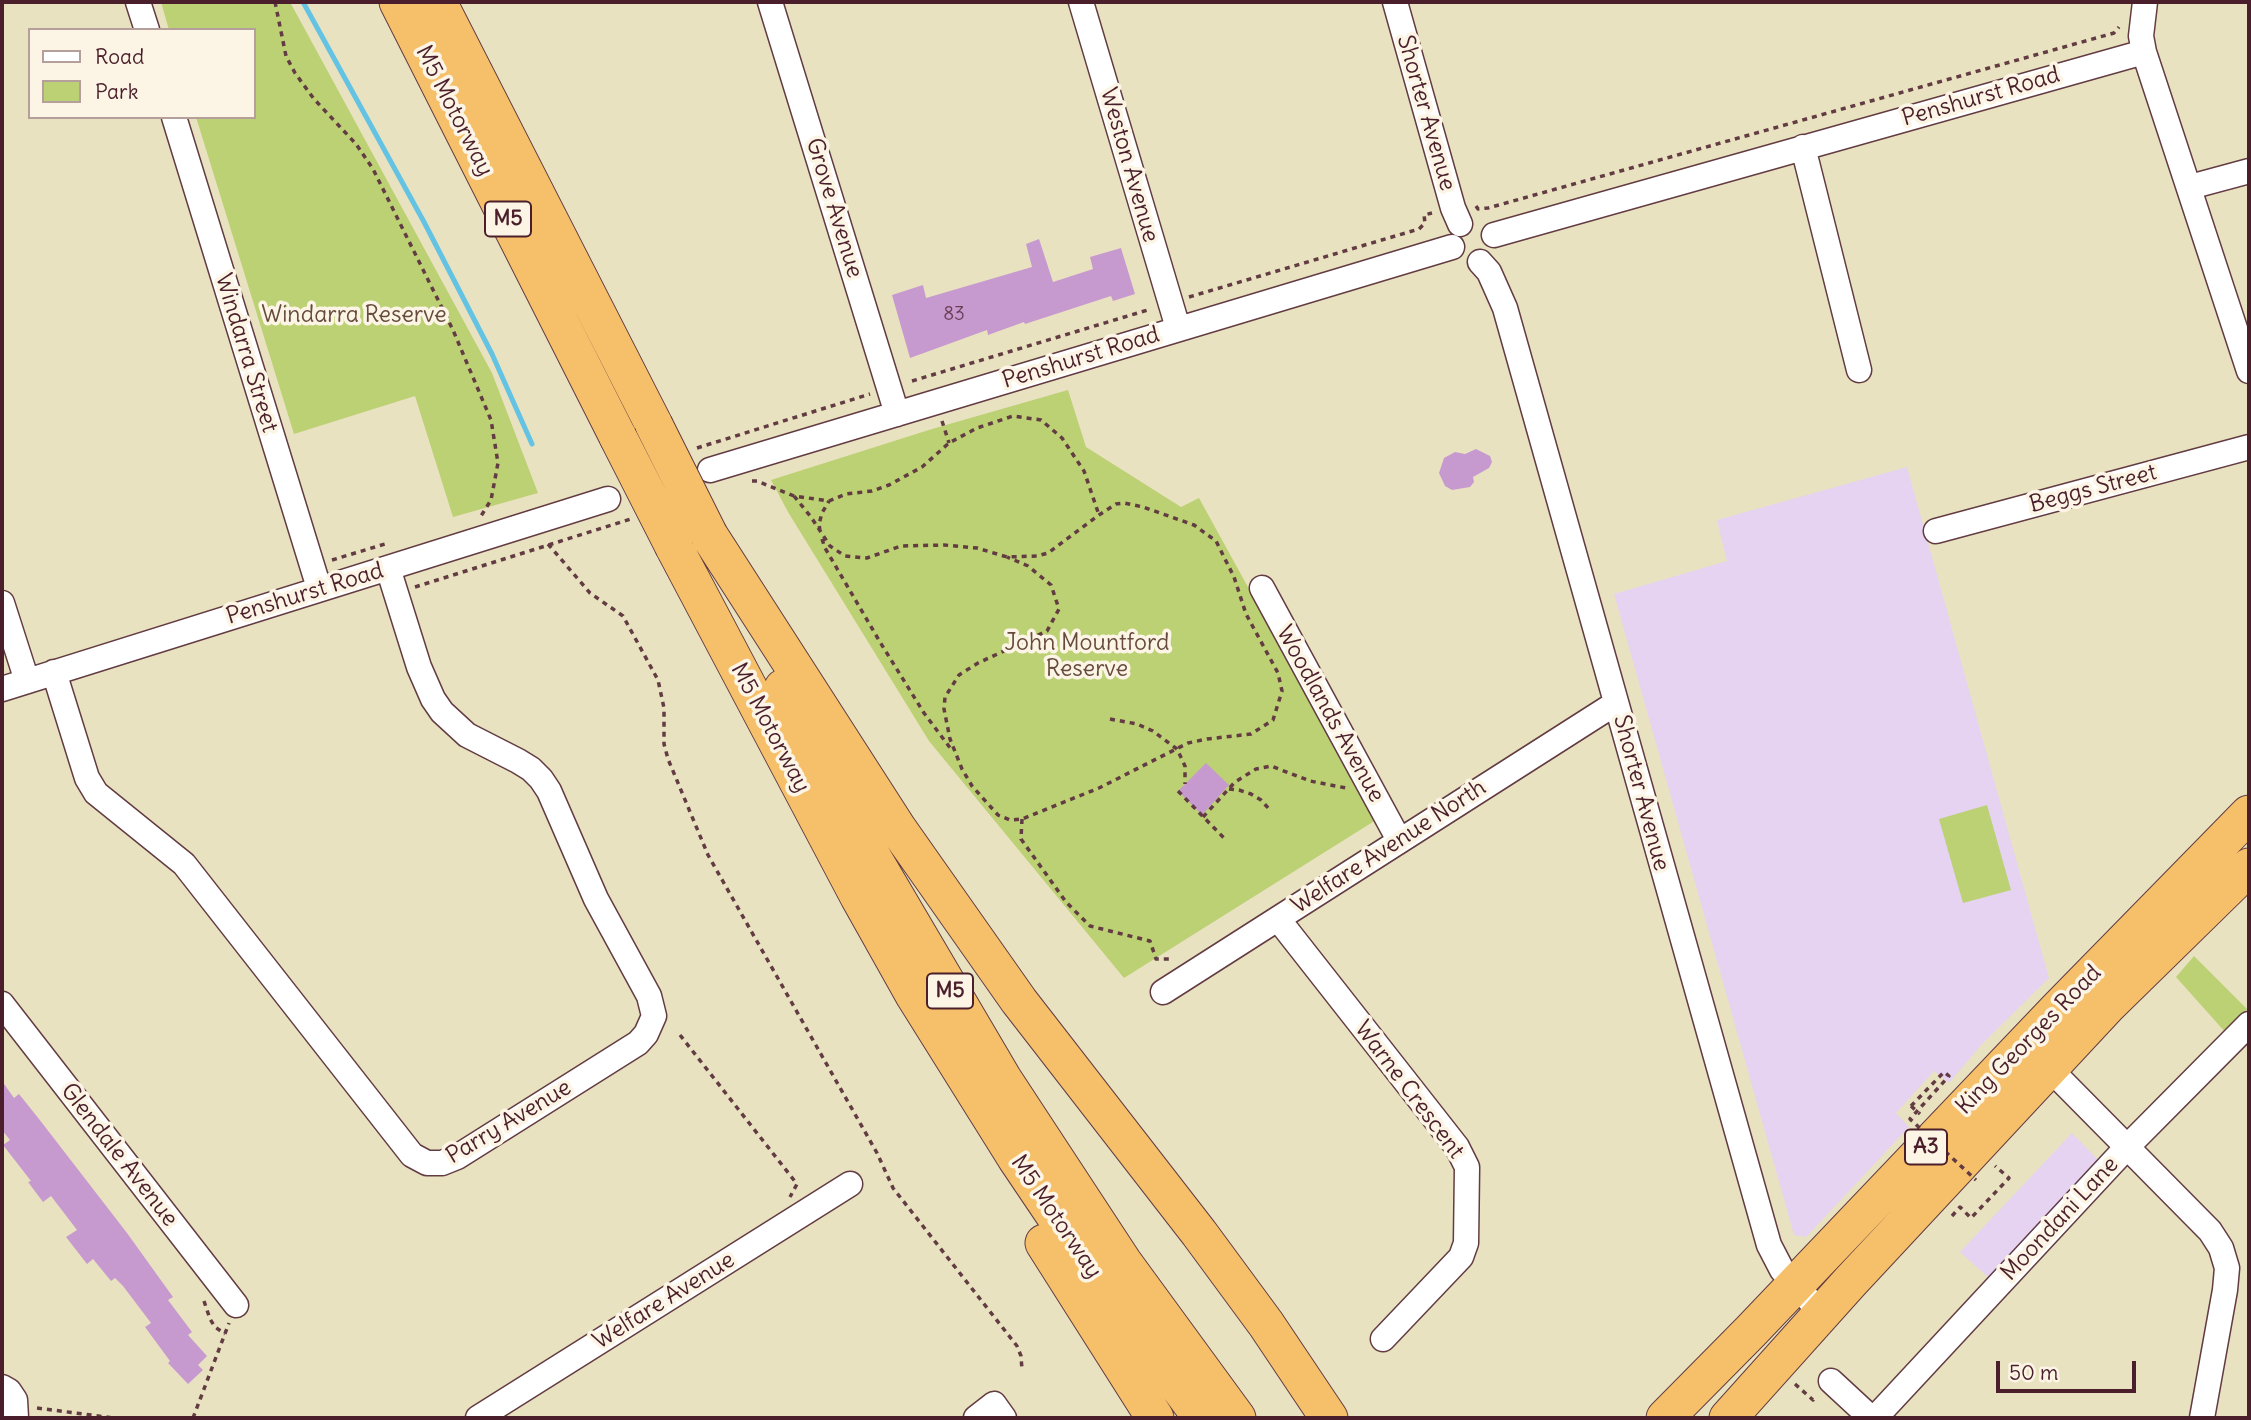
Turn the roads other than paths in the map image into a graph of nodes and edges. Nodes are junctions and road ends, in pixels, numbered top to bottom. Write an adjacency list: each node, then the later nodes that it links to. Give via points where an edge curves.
1 (138, 2): 8 (street)
2 (398, 2): 27 (highway, M5 Motorway / M5, bridge)
3 (438, 2): 26 (highway, M5 Motorway / M5, bridge)
4 (770, 2): 21 (street, Grove Avenue)
5 (1081, 2): 18 (street, Weston Avenue)
6 (1395, 2): 14 (street, Shorter Avenue)
7 (2145, 2): 9 (street)
8 (146, 28)
9 (2144, 51): 11 (street, Penshurst Road); 13 (street)
10 (175, 119): 29 (street, Windarra Street)
11 (1803, 147): 15 (street, Penshurst Road); 19 (street)
12 (2249, 171): 13 (street)
13 (2190, 187): 20 (street)
14 (1460, 223): 15 (street, via 1480,221); 16 (street, via 1452,234)
15 (1494, 234): 17 (street, via 1493,249)
16 (1452, 247): 17 (street, via 1465,262); 18 (street, Penshurst Road)
17 (1480, 262): 35 (street, Shorter Avenue, via 1505,308)
18 (1178, 328): 21 (street, Penshurst Road)
19 (1859, 370)
20 (2249, 371)
21 (897, 414): 23 (street, Penshurst Road)
22 (2249, 447): 25 (street, Beggs Street)
23 (710, 470)
24 (608, 499): 28 (street, Penshurst Road)
25 (1936, 531)
26 (709, 536): 49 (highway, via 898,829 1019,1001); 56 (highway, M5 Motorway / M5, via 834,788 1003,1079 1124,1262)
27 (674, 547): 54 (highway, M5, via 701,643 805,844 985,1153); 55 (highway, M5 Motorway / M5, via 914,995 1078,1251)
28 (388, 568): 29 (street, Penshurst Road); 32 (street, Parry Avenue, via 433,699 467,735 518,761 541,779 596,899 649,996 654,1016 638,1043 442,1163 426,1163 412,1155 184,864 96,793 87,778)
29 (319, 588): 32 (street, Penshurst Road)
30 (1262, 588): 37 (street, Woodlands Avenue)
31 (2, 603): 33 (street)
32 (54, 672): 33 (street, Penshurst Road)
33 (27, 681): 34 (street, Penshurst Road)
34 (2, 689)
35 (1616, 703): 37 (street, Welfare Avenue North); 46 (street, Shorter Avenue, via 1769,1245 1777,1264)
36 (2249, 814): 46 (highway, King Georges Road / A3)
37 (1399, 840): 39 (street, Welfare Avenue North)
38 (2249, 867): 43 (highway, King Georges Road / A3)
39 (1278, 919): 40 (street, Welfare Avenue North); 50 (street, Warne Crescent, via 1457,1147 1466,1167 1466,1243 1461,1256)
40 (1163, 992)
41 (2, 1004): 47 (street, Glendale Avenue)
42 (2246, 1034): 44 (street, Moondani Lane)
43 (2049, 1068): 44 (street); 48 (highway, King Georges Road / A3)
44 (2128, 1146): 63 (street, Moondani Lane); 64 (street, via 2210,1231 2227,1268)
45 (850, 1184): 53 (street, Welfare Avenue)
46 (1795, 1285): 48 (street, Shorter Avenue); 59 (highway, King Georges Road / A3)
47 (236, 1305)
48 (1821, 1313): 51 (highway, King Georges Road / A3)
49 (1266, 1324): 57 (highway); 58 (highway)
50 (1383, 1339)
51 (1775, 1365): 60 (highway); 61 (highway, King Georges Road / A3); 62 (highway)
52 (1831, 1381): 63 (street)
53 (478, 1418)
54 (1155, 1418)
55 (1202, 1418)
56 (1237, 1418)
57 (1329, 1418)
58 (1340, 1418)
59 (1665, 1418)
60 (1709, 1418)
61 (1728, 1418)
62 (1738, 1418)
63 (1873, 1418)
64 (2202, 1418)

